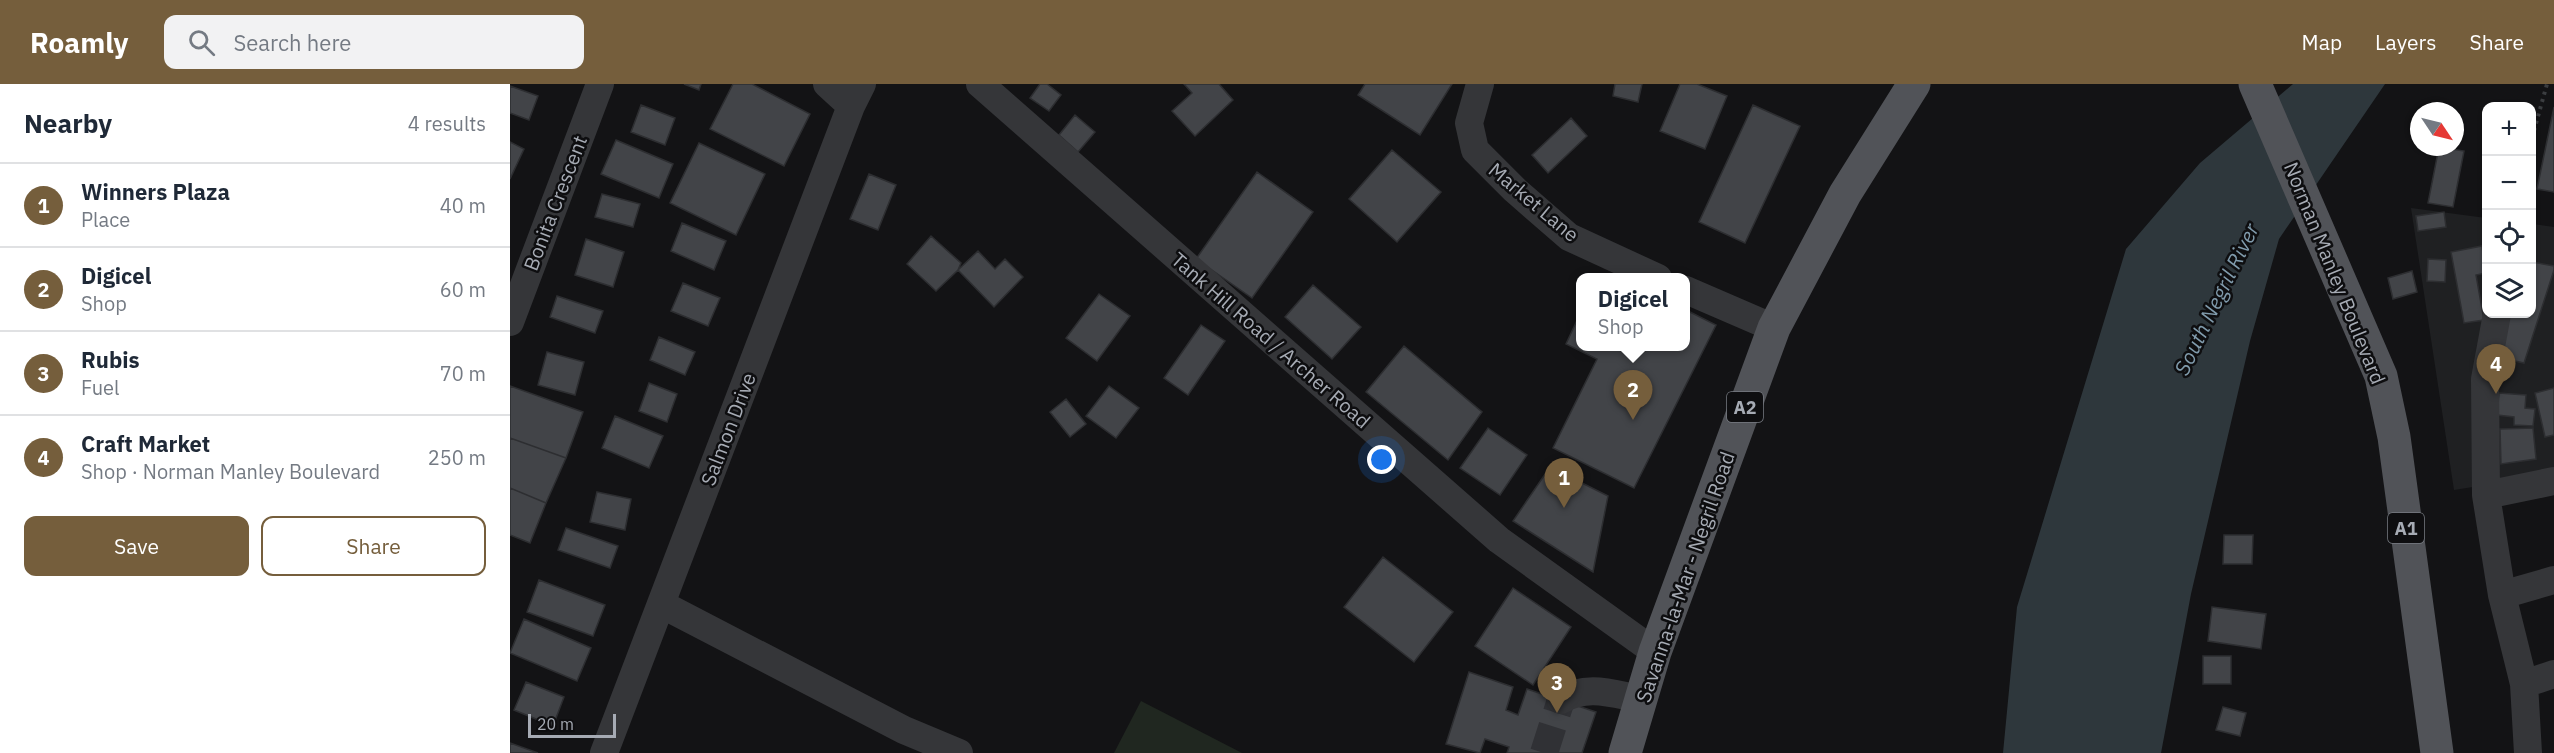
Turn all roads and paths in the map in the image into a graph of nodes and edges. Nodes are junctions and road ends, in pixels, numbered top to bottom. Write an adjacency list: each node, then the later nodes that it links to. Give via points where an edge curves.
1 (600, 84): 13 (street, Bonita Crescent)
2 (827, 84): 8 (street)
3 (980, 84): 20 (street, Tank Hill Road / Archer Road, via 1499,540)
4 (1480, 84): 10 (street, Market Lane, via 1469,123 1475,150 1569,237)
5 (1914, 84): 14 (main road, Savanna-la-Mar - Negril Road / A2, via 1845,194)
6 (2255, 84): 28 (main road, Norman Manley Boulevard / A1, via 2381,376 2394,437)
7 (2547, 84): 9 (path)
8 (856, 95): 19 (street, Salmon Drive)
9 (2536, 124)
10 (1647, 273)
11 (1690, 292): 14 (street)
12 (2496, 318): 16 (street, via 2485,379)
13 (510, 322)
14 (1774, 328): 20 (main road, Savanna-la-Mar - Negril Road / A2)
15 (2554, 481): 16 (street)
16 (2486, 495): 18 (street)
17 (2554, 580): 18 (street)
18 (2502, 596): 22 (street)
19 (661, 604): 25 (street, Salmon Drive); 26 (street, via 904,730)
20 (1655, 652): 23 (main road, Savanna-la-Mar - Negril Road / A2)
21 (2554, 674): 22 (street)
22 (2524, 684): 29 (street)
23 (1641, 699): 24 (street, via 1589,690 1575,691); 27 (main road, Savanna-la-Mar - Negril Road / A2)
24 (1561, 700)
25 (604, 753)
26 (959, 753)
27 (1625, 753)
28 (2437, 753)
29 (2528, 753)

